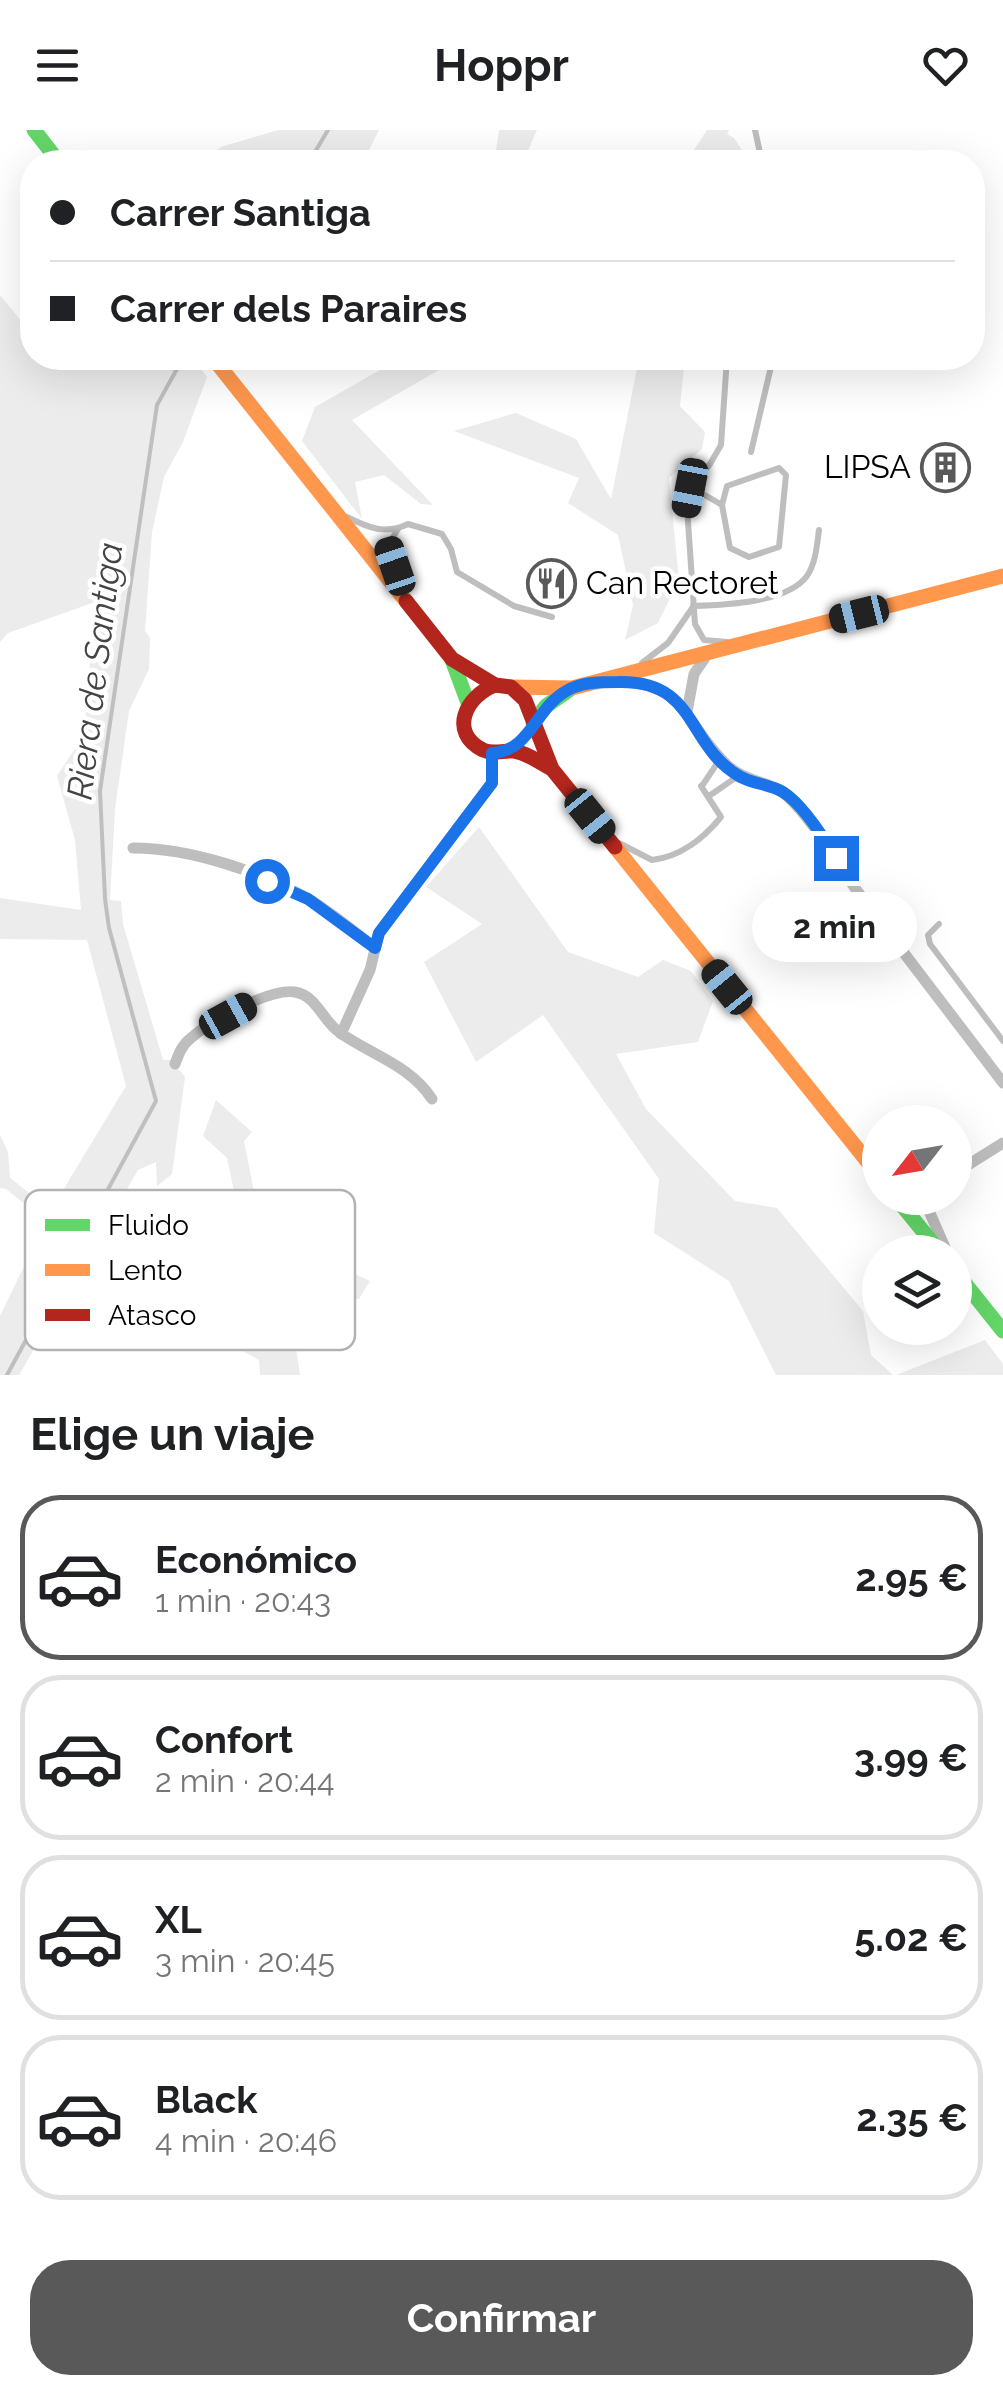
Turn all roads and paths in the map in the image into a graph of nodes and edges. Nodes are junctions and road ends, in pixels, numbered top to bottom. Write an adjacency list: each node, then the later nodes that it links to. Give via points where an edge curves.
1 (34, 130): 2 (main road)
2 (50, 150)
3 (222, 370): 9 (main road)
4 (725, 370): 7 (lane, via 720,445)
5 (770, 370): 6 (lane)
6 (751, 452)
7 (690, 488): 8 (lane); 13 (lane)
8 (722, 506): 8 (lane, via 730,548 749,556 780,548 786,475 778,468 727,486)
9 (337, 512): 10 (lane, via 373,530); 14 (main road)
10 (398, 529): 14 (lane, via 388,545); 15 (lane, via 408,524 442,534 457,572 514,606)
11 (820, 530): 13 (lane, via 808,575 794,587)
12 (1003, 576): 16 (main road)
13 (693, 606): 16 (lane, via 704,640); 19 (lane, via 657,654)
14 (416, 614): 18 (main road)
15 (552, 617)
16 (751, 642): 17 (main road)
17 (710, 652): 19 (main road); 24 (street, via 694,674)
18 (452, 658): 21 (main road); 23 (main road)
19 (612, 678): 20 (main road)
20 (592, 683): 22 (main road); 24 (street, via 652,684)
21 (503, 686): 22 (main road); 23 (main road, via 479,691); 25 (main road, via 525,700)
22 (572, 688): 25 (main road)
23 (468, 703): 27 (main road, via 470,738)
24 (687, 712): 28 (street)
25 (533, 725): 26 (main road); 29 (main road)
26 (510, 750): 27 (main road); 29 (main road)
27 (492, 753): 35 (street, via 492,783 379,933)
28 (720, 758): 30 (street); 31 (lane, via 701,786)
29 (552, 769): 32 (main road)
30 (738, 776): 31 (lane); 39 (street, via 784,792 819,831)
31 (709, 796): 32 (lane, via 721,816 712,828 679,853 652,860 621,845)
32 (590, 816): 41 (main road)
33 (133, 848): 35 (street, via 187,854 254,876 308,899)
34 (939, 924): 37 (lane, via 928,935 930,944)
35 (375, 948): 36 (street)
36 (341, 1034): 38 (street, via 304,995 272,994 198,1032); 40 (street, via 410,1074)
37 (1003, 1041)
38 (175, 1064)
39 (1003, 1083)
40 (432, 1099)
41 (841, 1128): 43 (street); 44 (main road)
42 (1003, 1144): 45 (street)
43 (862, 1149)
44 (862, 1155)
45 (972, 1164)
46 (911, 1215): 47 (main road)
47 (929, 1235)
48 (972, 1292): 49 (main road)
49 (1003, 1331)

